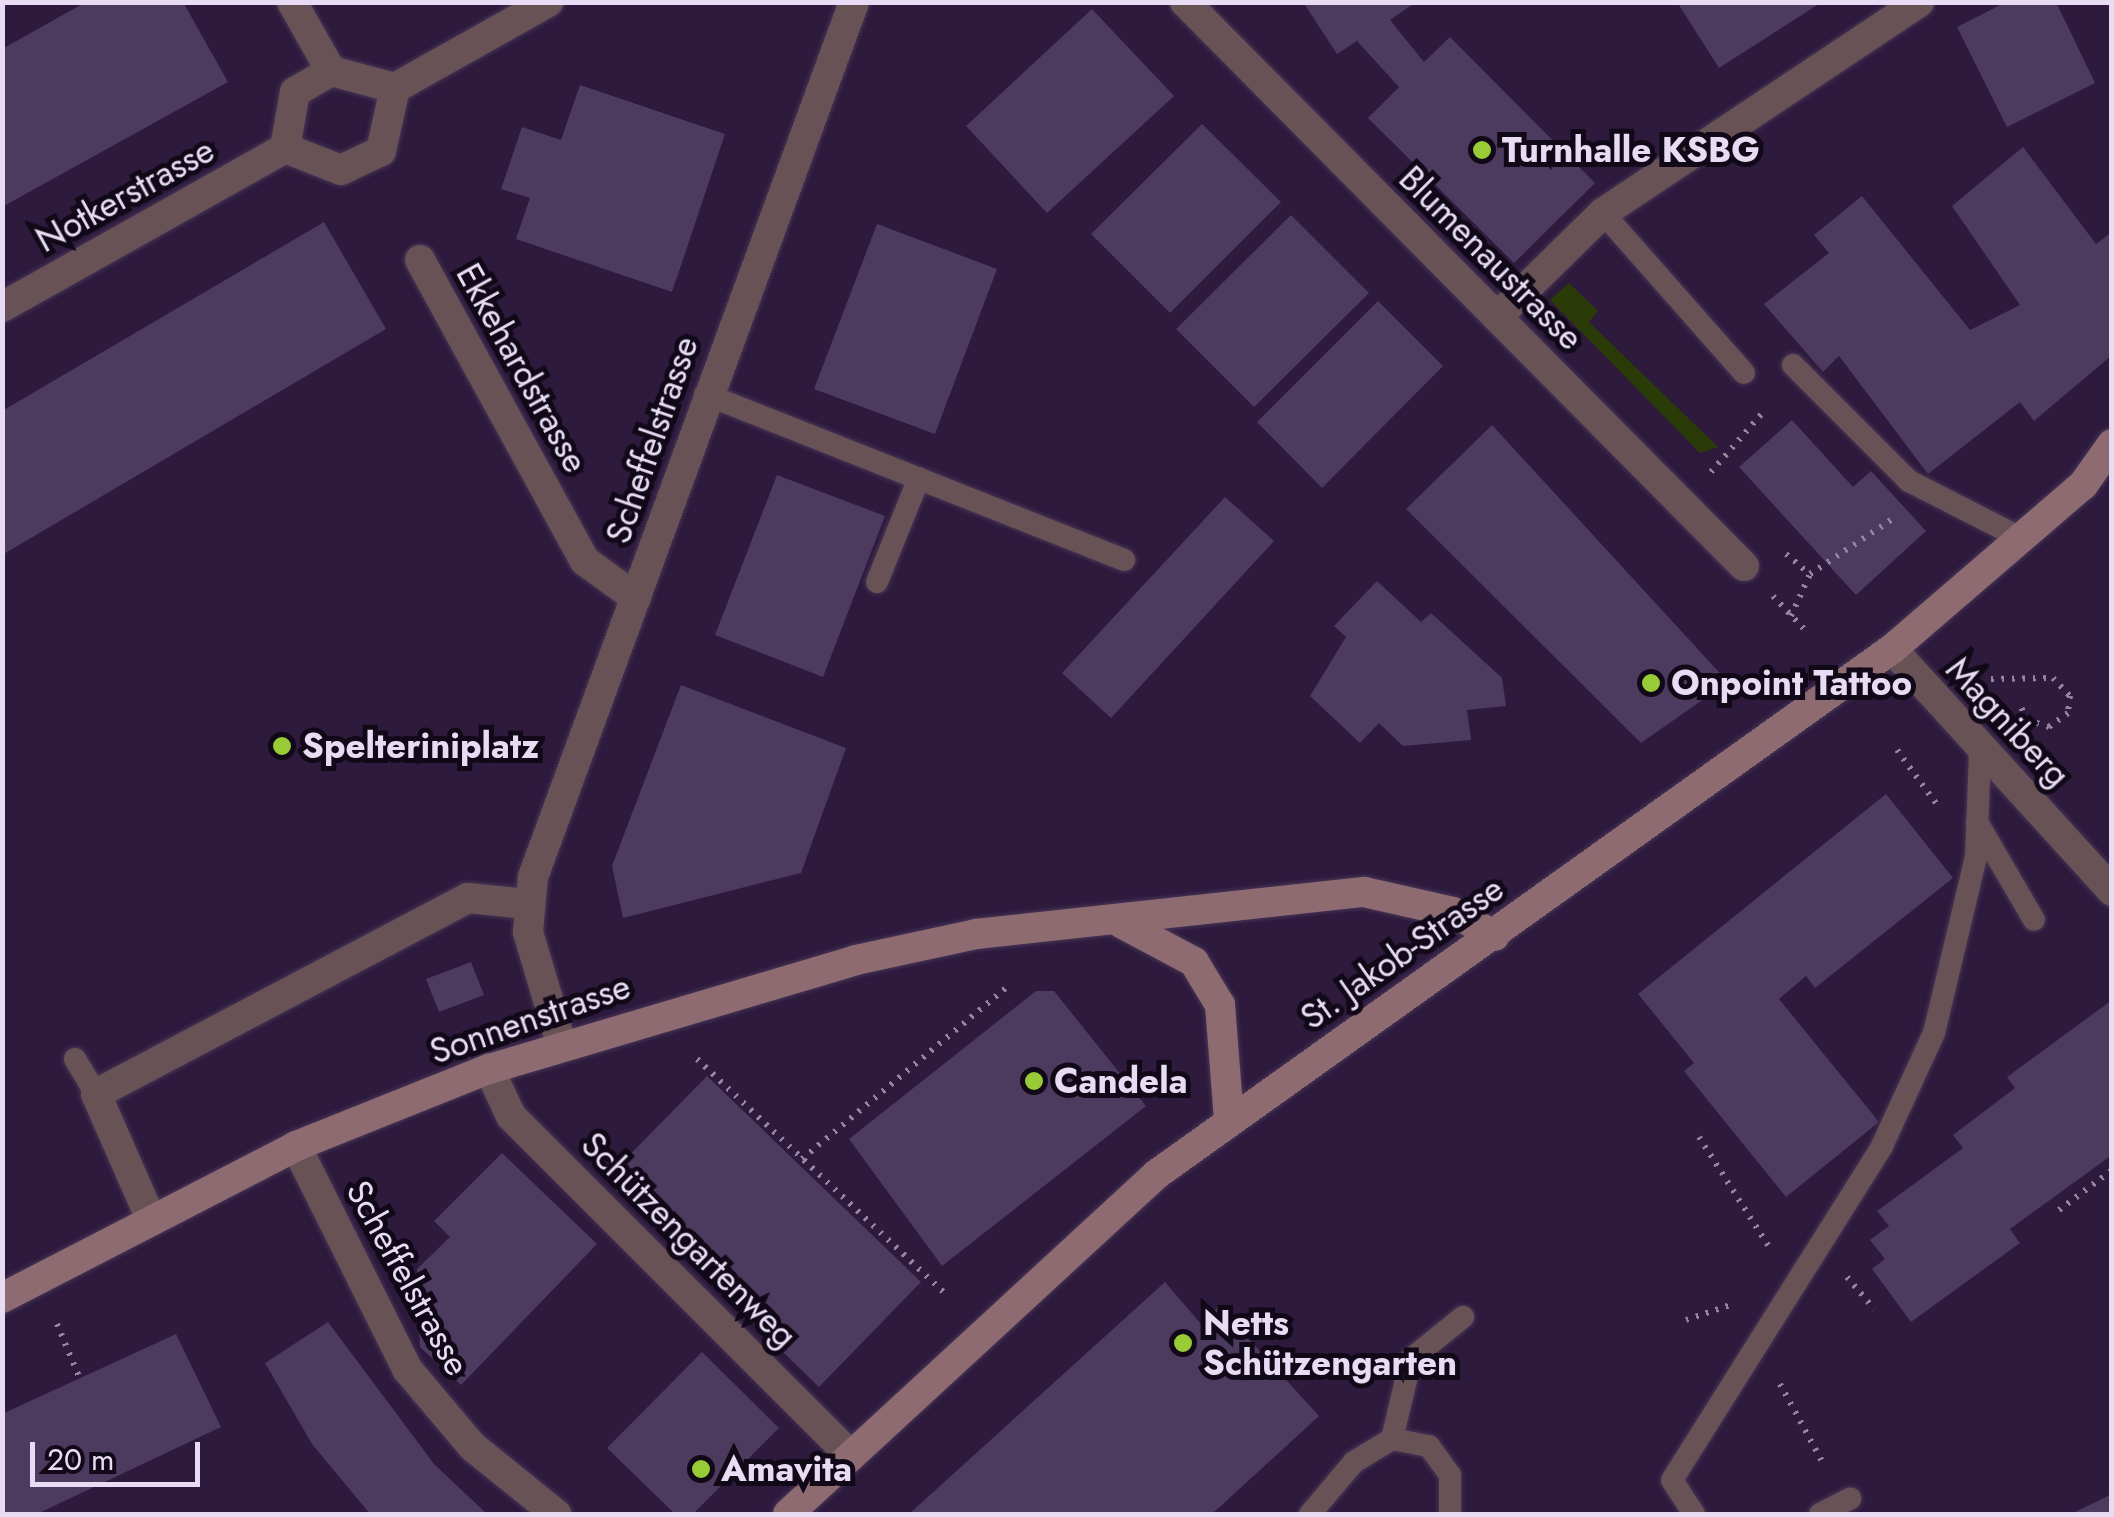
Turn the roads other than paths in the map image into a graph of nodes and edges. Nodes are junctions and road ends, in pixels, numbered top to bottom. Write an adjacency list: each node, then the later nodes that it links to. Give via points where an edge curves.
1 (292, 2): 6 (street)
2 (548, 2): 7 (street)
3 (854, 2): 15 (street, Scheffelstrasse)
4 (1185, 2): 12 (street, Blumenaustrasse)
5 (1919, 2): 9 (street)
6 (332, 71): 7 (street); 8 (street, via 294,92)
7 (395, 88): 8 (street, via 381,151 341,170)
8 (284, 148): 11 (street, Notkerstrasse)
9 (1603, 213): 12 (street); 14 (lane)
10 (420, 260): 23 (street, Ekkehardstrasse, via 585,562)
11 (2, 307)
12 (1497, 317): 21 (street, Blumenaustrasse)
13 (1798, 370): 19 (lane, via 1909,481)
14 (1744, 373)
15 (705, 394): 17 (lane); 23 (street, Scheffelstrasse)
16 (2112, 444): 18 (main road, St. Jakob-Strasse)
17 (919, 478): 20 (lane); 22 (lane)
18 (2097, 482): 19 (main road, St. Jakob-Strasse)
19 (2017, 536): 24 (main road, St. Jakob-Strasse)
20 (1124, 560)
21 (1744, 566)
22 (877, 582)
23 (636, 598): 28 (street, Scheffelstrasse)
24 (1892, 649): 25 (street, Magniberg); 31 (main road, St. Jakob-Strasse)
25 (1980, 753): 26 (lane); 27 (street, Magniberg)
26 (1975, 819): 29 (lane); 48 (lane, via 1976,856 1928,1048 1882,1146 1672,1480)
27 (2111, 889)
28 (528, 904): 32 (street, Scheffelstrasse, via 534,962); 35 (street, via 468,898)
29 (2034, 920)
30 (1118, 922): 31 (main road, Sonnenstrasse, via 1364,892 1453,912); 32 (main road, Sonnenstrasse, via 924,945); 36 (main road, via 1194,962 1220,1005)
31 (1494, 936): 36 (main road, St. Jakob-Strasse)
32 (562, 1043): 34 (main road, Sonnenstrasse)
33 (75, 1059): 35 (lane)
34 (488, 1069): 37 (main road, Sonnenstrasse); 42 (street, Schützengartenweg, via 512,1116)
35 (96, 1094): 38 (street)
36 (1229, 1118): 42 (main road, St. Jakob-Strasse)
37 (296, 1146): 38 (main road, Sonnenstrasse); 44 (street, Scheffelstrasse, via 408,1370 473,1447)
38 (150, 1218): 39 (main road, Sonnenstrasse)
39 (2, 1298)
40 (1463, 1318): 41 (lane, via 1412,1359)
41 (1392, 1439): 46 (lane, via 1354,1462); 47 (lane, via 1430,1446 1450,1476)
42 (850, 1455): 45 (main road, St. Jakob-Strasse)
43 (1848, 1500): 49 (lane)
44 (556, 1514)
45 (788, 1514)
46 (1310, 1514)
47 (1450, 1514)
48 (1694, 1514)
49 (1820, 1514)

